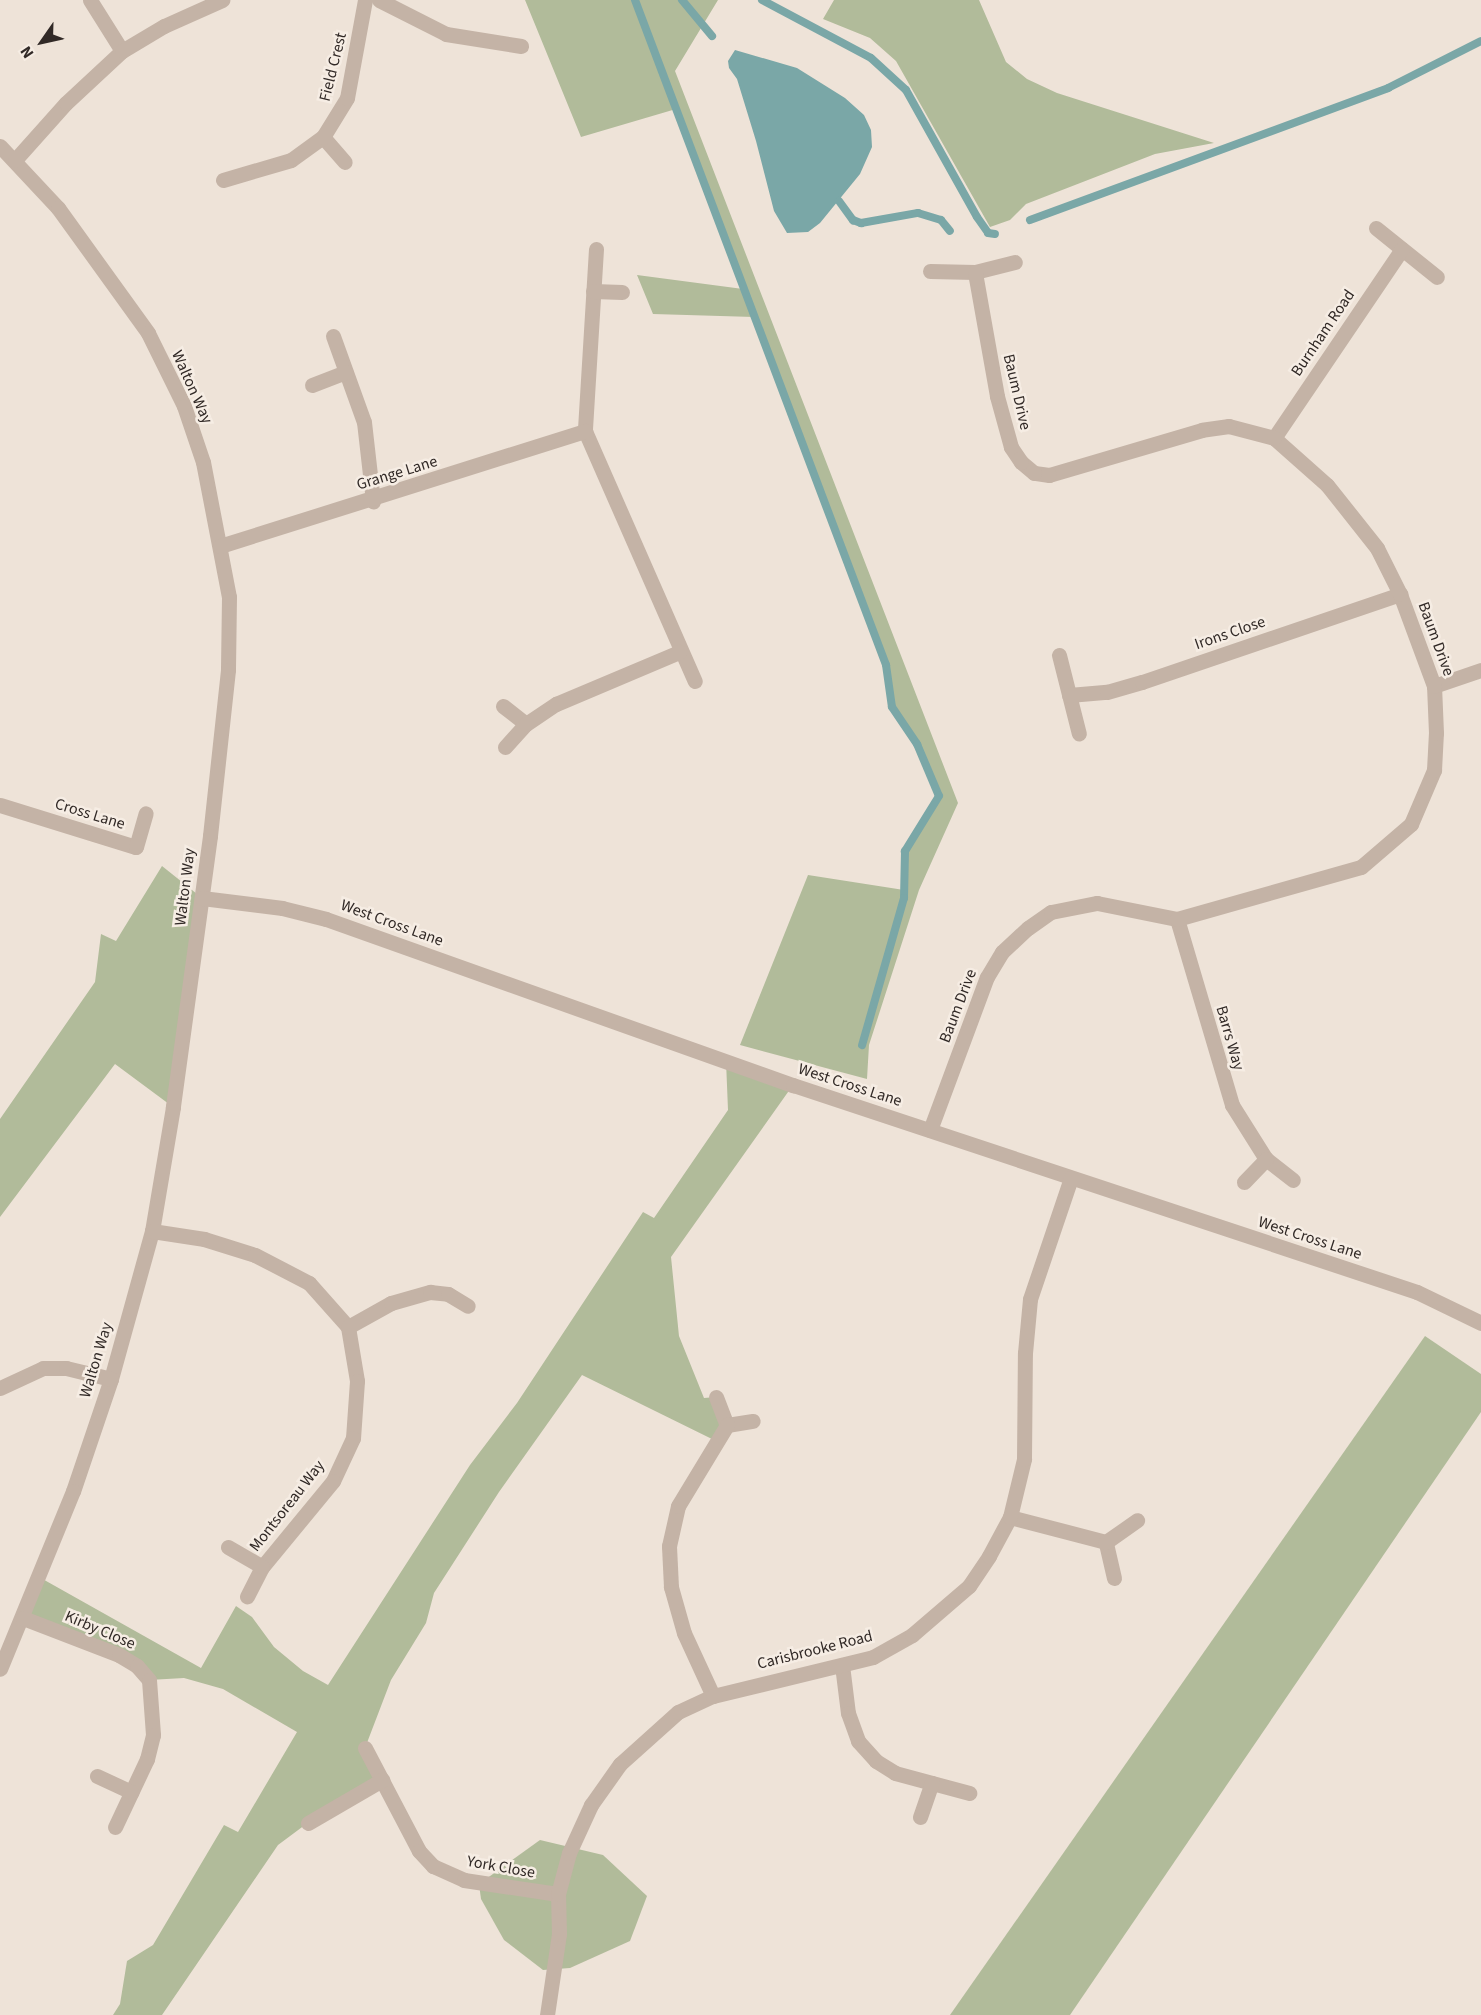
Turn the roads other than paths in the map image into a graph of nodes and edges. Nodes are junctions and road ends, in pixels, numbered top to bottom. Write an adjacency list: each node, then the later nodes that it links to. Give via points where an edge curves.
1 (90, 0): 6 (street)
2 (222, 0): 6 (street)
3 (365, 0): 7 (street, Field Crest, via 347,98)
4 (379, 0): 5 (street, via 446,34)
5 (521, 46)
6 (122, 51): 9 (street, via 66,103)
7 (323, 137): 10 (street); 11 (street, Field Crest, via 291,160)
8 (0, 146): 9 (street, Walton Way)
9 (15, 160): 27 (street, Walton Way, via 58,208 148,333 184,406 203,462)
10 (345, 162)
11 (224, 180)
12 (1376, 228): 14 (street)
13 (596, 249): 19 (street)
14 (1402, 249): 18 (street); 25 (street, Burnham Road)
15 (1015, 262): 17 (street)
16 (930, 272): 17 (street)
17 (975, 272): 25 (street, Baum Drive, via 997,396 1011,447 1034,473 1049,475 1202,430 1229,426 1252,429)
18 (1437, 277)
19 (593, 291): 20 (street); 24 (street)
20 (622, 292)
21 (333, 336): 22 (street)
22 (346, 372): 23 (street); 26 (street, via 364,422)
23 (312, 385)
24 (585, 431): 26 (street, Grange Lane); 29 (street)
25 (1274, 438): 28 (street, Baum Drive, via 1301,458 1334,493 1377,548)
26 (373, 501): 27 (street, Grange Lane)
27 (220, 546): 41 (street, Walton Way, via 229,597 228,670)
28 (1400, 594): 33 (street, Baum Drive); 34 (street, Irons Close, via 1142,682 1107,692)
29 (679, 652): 32 (street); 36 (street, via 556,704)
30 (1059, 654): 34 (street)
31 (1481, 670): 33 (street)
32 (695, 681)
33 (1434, 686): 42 (street, Baum Drive, via 1434,770 1411,824 1387,848 1361,867)
34 (1069, 695): 37 (street)
35 (503, 706): 36 (street)
36 (526, 724): 38 (street)
37 (1079, 734)
38 (505, 747)
39 (1, 809): 40 (street, Cross Lane, via 136,847)
40 (146, 813)
41 (202, 898): 43 (street, West Cross Lane, via 282,908 326,919); 48 (street, Walton Way)
42 (1177, 919): 43 (street, Baum Drive, via 1097,903 1052,912 1028,928 1002,952 987,977); 44 (street, Barrs Way, via 1229,1096 1250,1140)
43 (930, 1131): 45 (street, West Cross Lane)
44 (1266, 1159): 46 (street, Barrs Way); 47 (street)
45 (1071, 1178): 50 (street, West Cross Lane, via 1417,1292); 57 (street, Carisbrooke Road, via 1030,1299 1024,1353 1024,1459)
46 (1293, 1180)
47 (1244, 1182)
48 (152, 1231): 51 (street, via 204,1239 255,1255 309,1283); 52 (street, Walton Way)
49 (468, 1306): 51 (street, via 448,1294 430,1292 391,1303)
50 (1481, 1323)
51 (348, 1327): 61 (street, Montsoreau Way, via 357,1382 353,1438 333,1481)
52 (111, 1379): 53 (street, via 66,1368 43,1368); 64 (street, Walton Way)
53 (0, 1388)
54 (716, 1397): 56 (street)
55 (753, 1421): 56 (street)
56 (727, 1425): 67 (street, via 678,1506 669,1546 671,1587 684,1633)
57 (1010, 1517): 59 (street); 65 (street, Carisbrooke Road, via 969,1586 939,1614 873,1657)
58 (1137, 1520): 59 (street)
59 (1106, 1542): 62 (street)
60 (228, 1547): 61 (street, Montsoreau Way)
61 (262, 1567): 63 (street, Montsoreau Way)
62 (1114, 1578)
63 (247, 1596)
64 (23, 1618): 66 (street, Walton Way); 72 (street, Kirby Close, via 119,1655 137,1666 149,1680 153,1735)
65 (842, 1665): 67 (street, Carisbrooke Road); 71 (street, via 848,1713 858,1741 876,1761 895,1773)
66 (0, 1669)
67 (713, 1696): 77 (street, Carisbrooke Road, via 678,1712 620,1764 591,1805 569,1853)
68 (365, 1748): 70 (street, York Close)
69 (97, 1776): 72 (street)
70 (382, 1780): 75 (street); 77 (street, York Close, via 419,1851 432,1866 471,1882)
71 (932, 1783): 73 (street); 74 (street)
72 (132, 1792): 76 (street, Kirby Close)
73 (969, 1793)
74 (920, 1817)
75 (308, 1823)
76 (114, 1827)
77 (558, 1894): 78 (street, Carisbrooke Road, via 559,1934)
78 (546, 2015)

